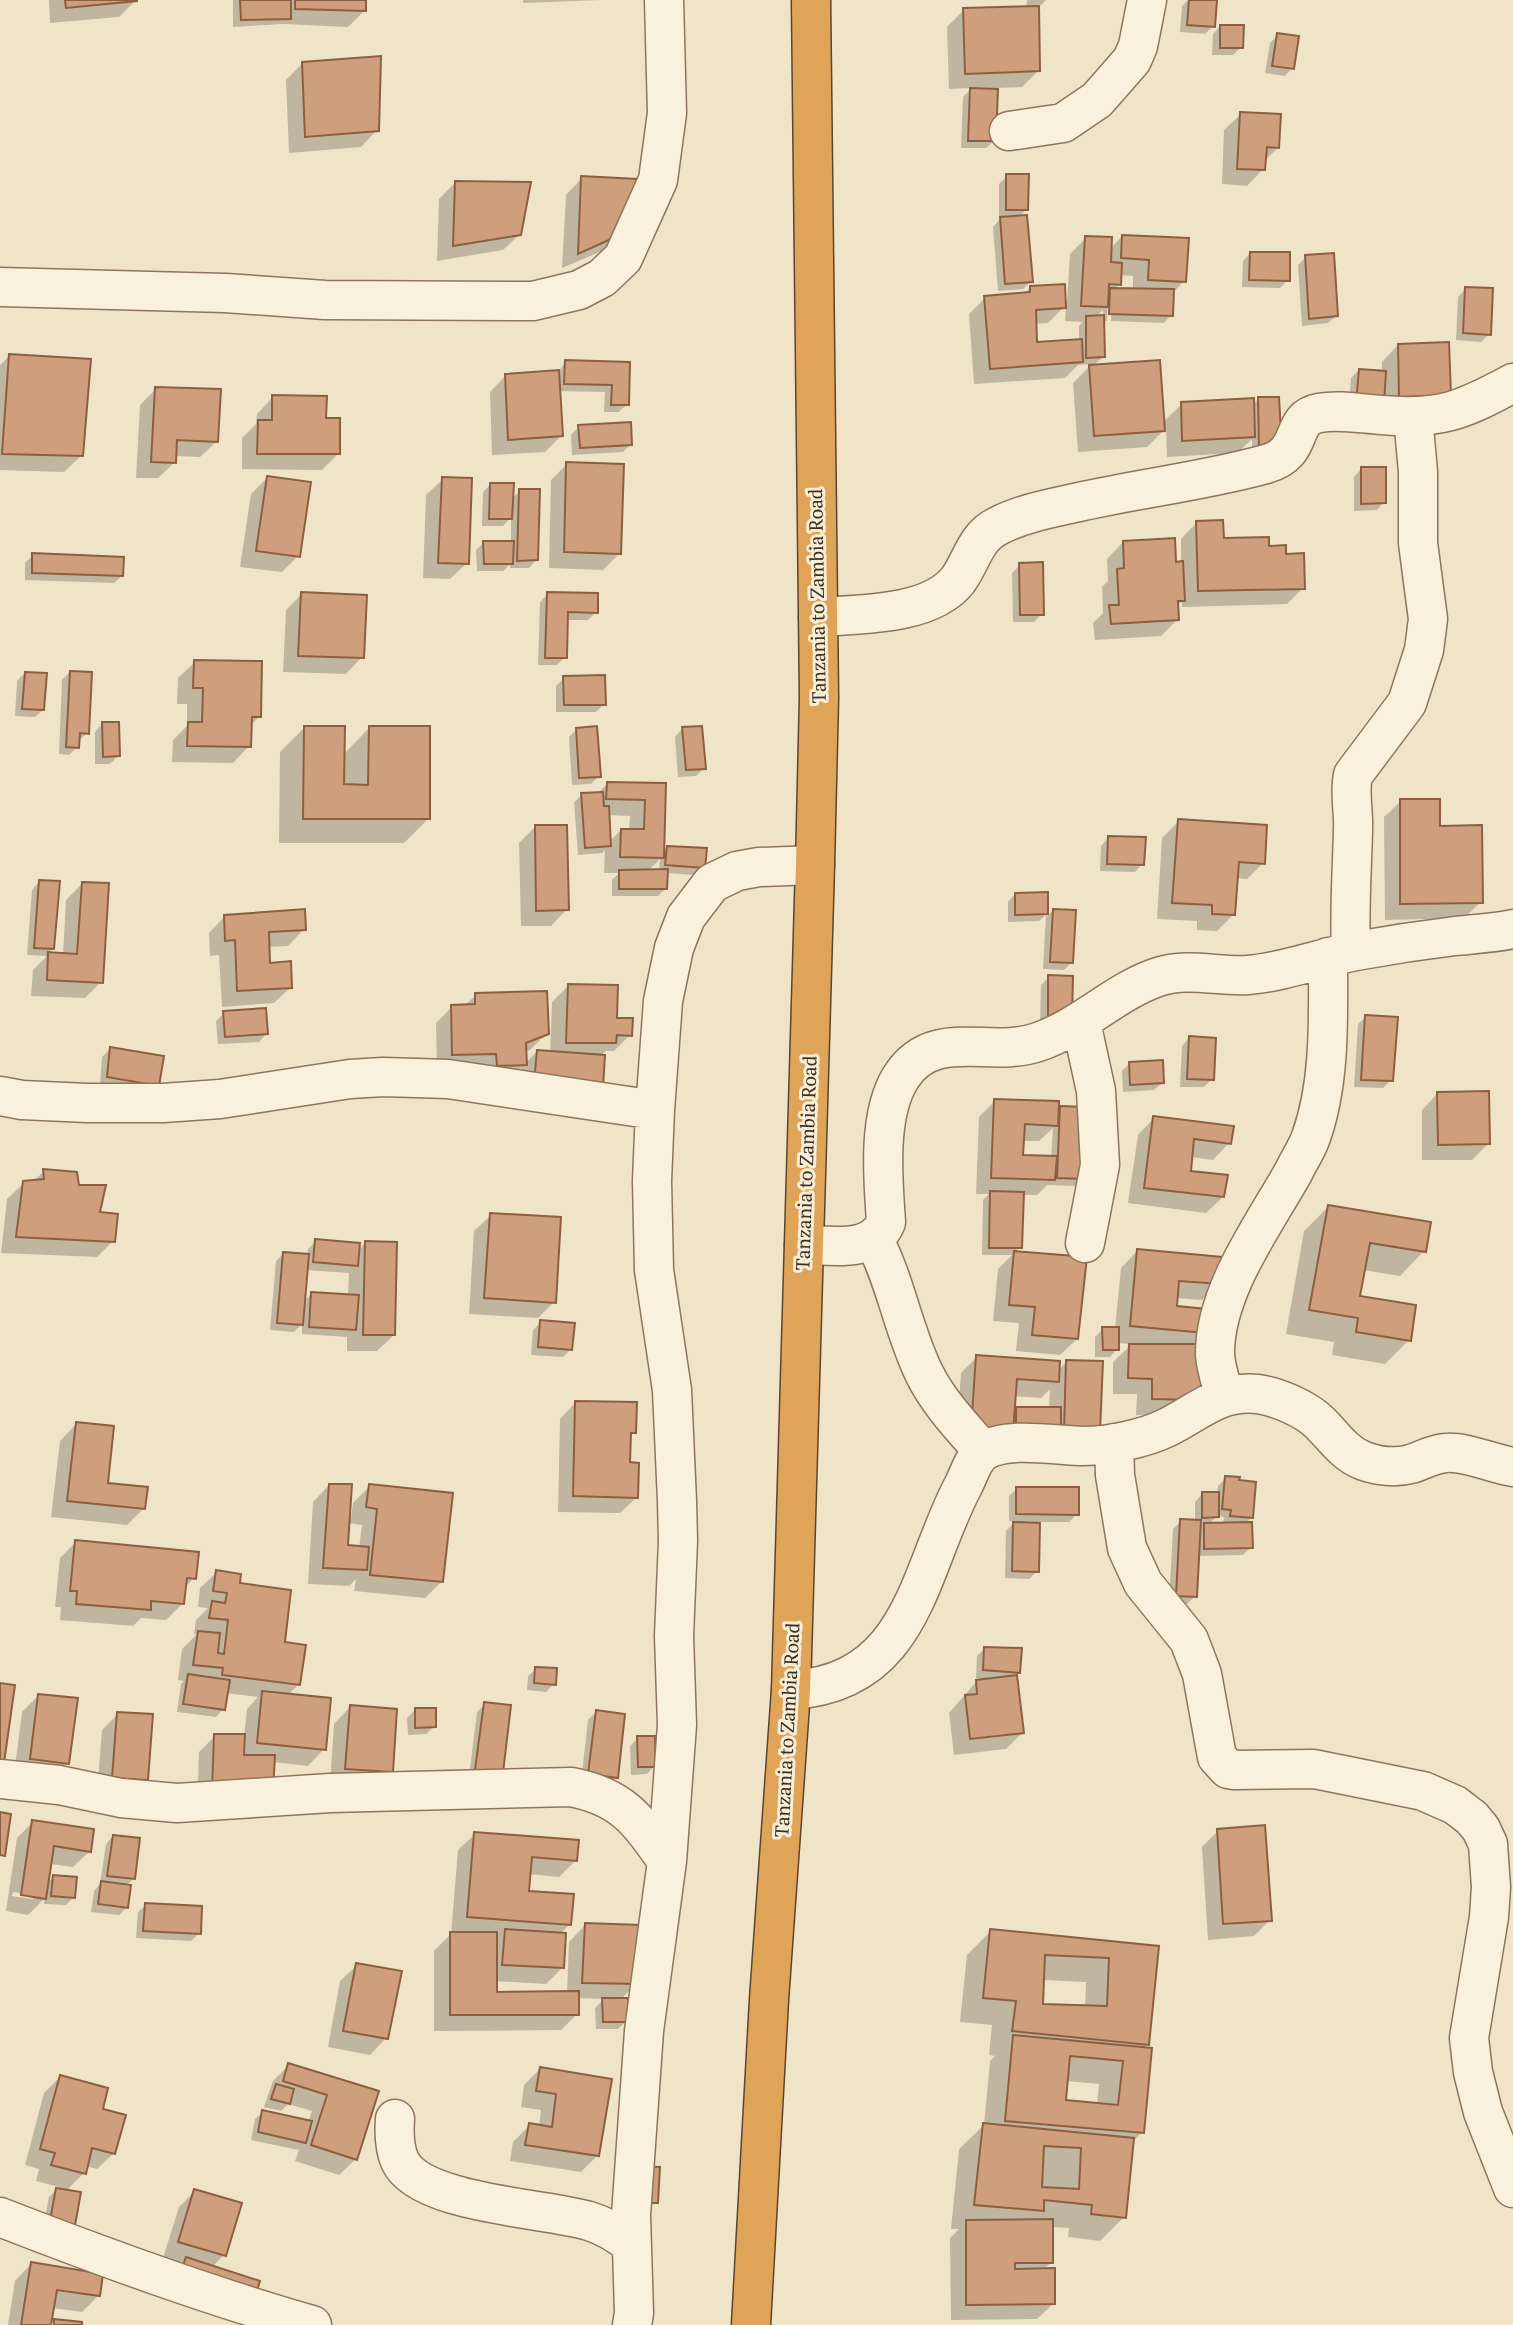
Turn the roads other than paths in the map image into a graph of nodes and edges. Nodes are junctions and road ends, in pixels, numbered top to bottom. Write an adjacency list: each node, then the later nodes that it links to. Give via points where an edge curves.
1 (664, 0): 5 (street, via 667,113 658,180 623,258 602,278 579,290 533,301 492,301 325,300)
2 (811, 0): 8 (highway, Tanzania to Zambia Road)
3 (1147, 0): 4 (street, via 1132,60 1097,100 1063,123)
4 (1009, 131)
5 (0, 287)
6 (1513, 383): 7 (street, via 1464,408)
7 (1413, 417): 8 (street, via 1346,412 1307,415 1290,450 1275,462 1027,514 983,537 956,582 926,602 888,611); 11 (street, via 1418,542 1428,619 1424,650 1407,703 1350,785 1350,883)
8 (818, 617): 9 (highway, Tanzania to Zambia Road)
9 (815, 865): 14 (street, via 737,871 712,883 692,906 674,948 663,1001); 17 (highway, Tanzania to Zambia Road)
10 (1513, 929): 11 (street)
11 (1340, 955): 12 (street, via 1247,975 1191,972 1163,976); 18 (street, via 1311,1138 1247,1251 1223,1309 1215,1357)
12 (1081, 1022): 15 (street, via 1036,1043 940,1048 914,1063 901,1077 886,1112 886,1222); 16 (street, via 1096,1091 1100,1165)
13 (0, 1096): 14 (street, via 163,1103 383,1077 448,1079)
14 (655, 1110): 24 (street, via 654,1270 672,1390 678,1541 674,1611 677,1725)
15 (874, 1240): 17 (street, via 857,1245); 20 (street, via 925,1374 956,1421)
16 (1085, 1243)
17 (804, 1245): 22 (highway, Tanzania to Zambia Road)
18 (1224, 1396): 19 (street, via 1168,1427); 21 (street, via 1262,1395 1283,1402 1318,1422 1350,1453 1382,1466 1408,1465 1448,1452)
19 (1114, 1443): 20 (street, via 1016,1444); 26 (street, via 1127,1548 1143,1583 1189,1640 1202,1674 1215,1752 1223,1765 1234,1770 1314,1769 1423,1791 1455,1805 1481,1829 1488,1844 1491,1887 1469,2038 1482,2112)
20 (983, 1451): 22 (street, via 950,1512 922,1588 899,1631 865,1666 833,1683)
21 (1513, 1467)
22 (791, 1690): 31 (highway, Tanzania to Zambia Road)
23 (0, 1779): 24 (street, via 177,1803 330,1793 571,1787 625,1809)
24 (667, 1860): 28 (street, via 644,2031)
25 (395, 2119): 28 (street, via 400,2162 429,2187 590,2221)
26 (1513, 2188)
27 (0, 2217): 29 (street, via 247,2307)
28 (631, 2244): 30 (street)
29 (312, 2325)
30 (632, 2325)
31 (751, 2325)

